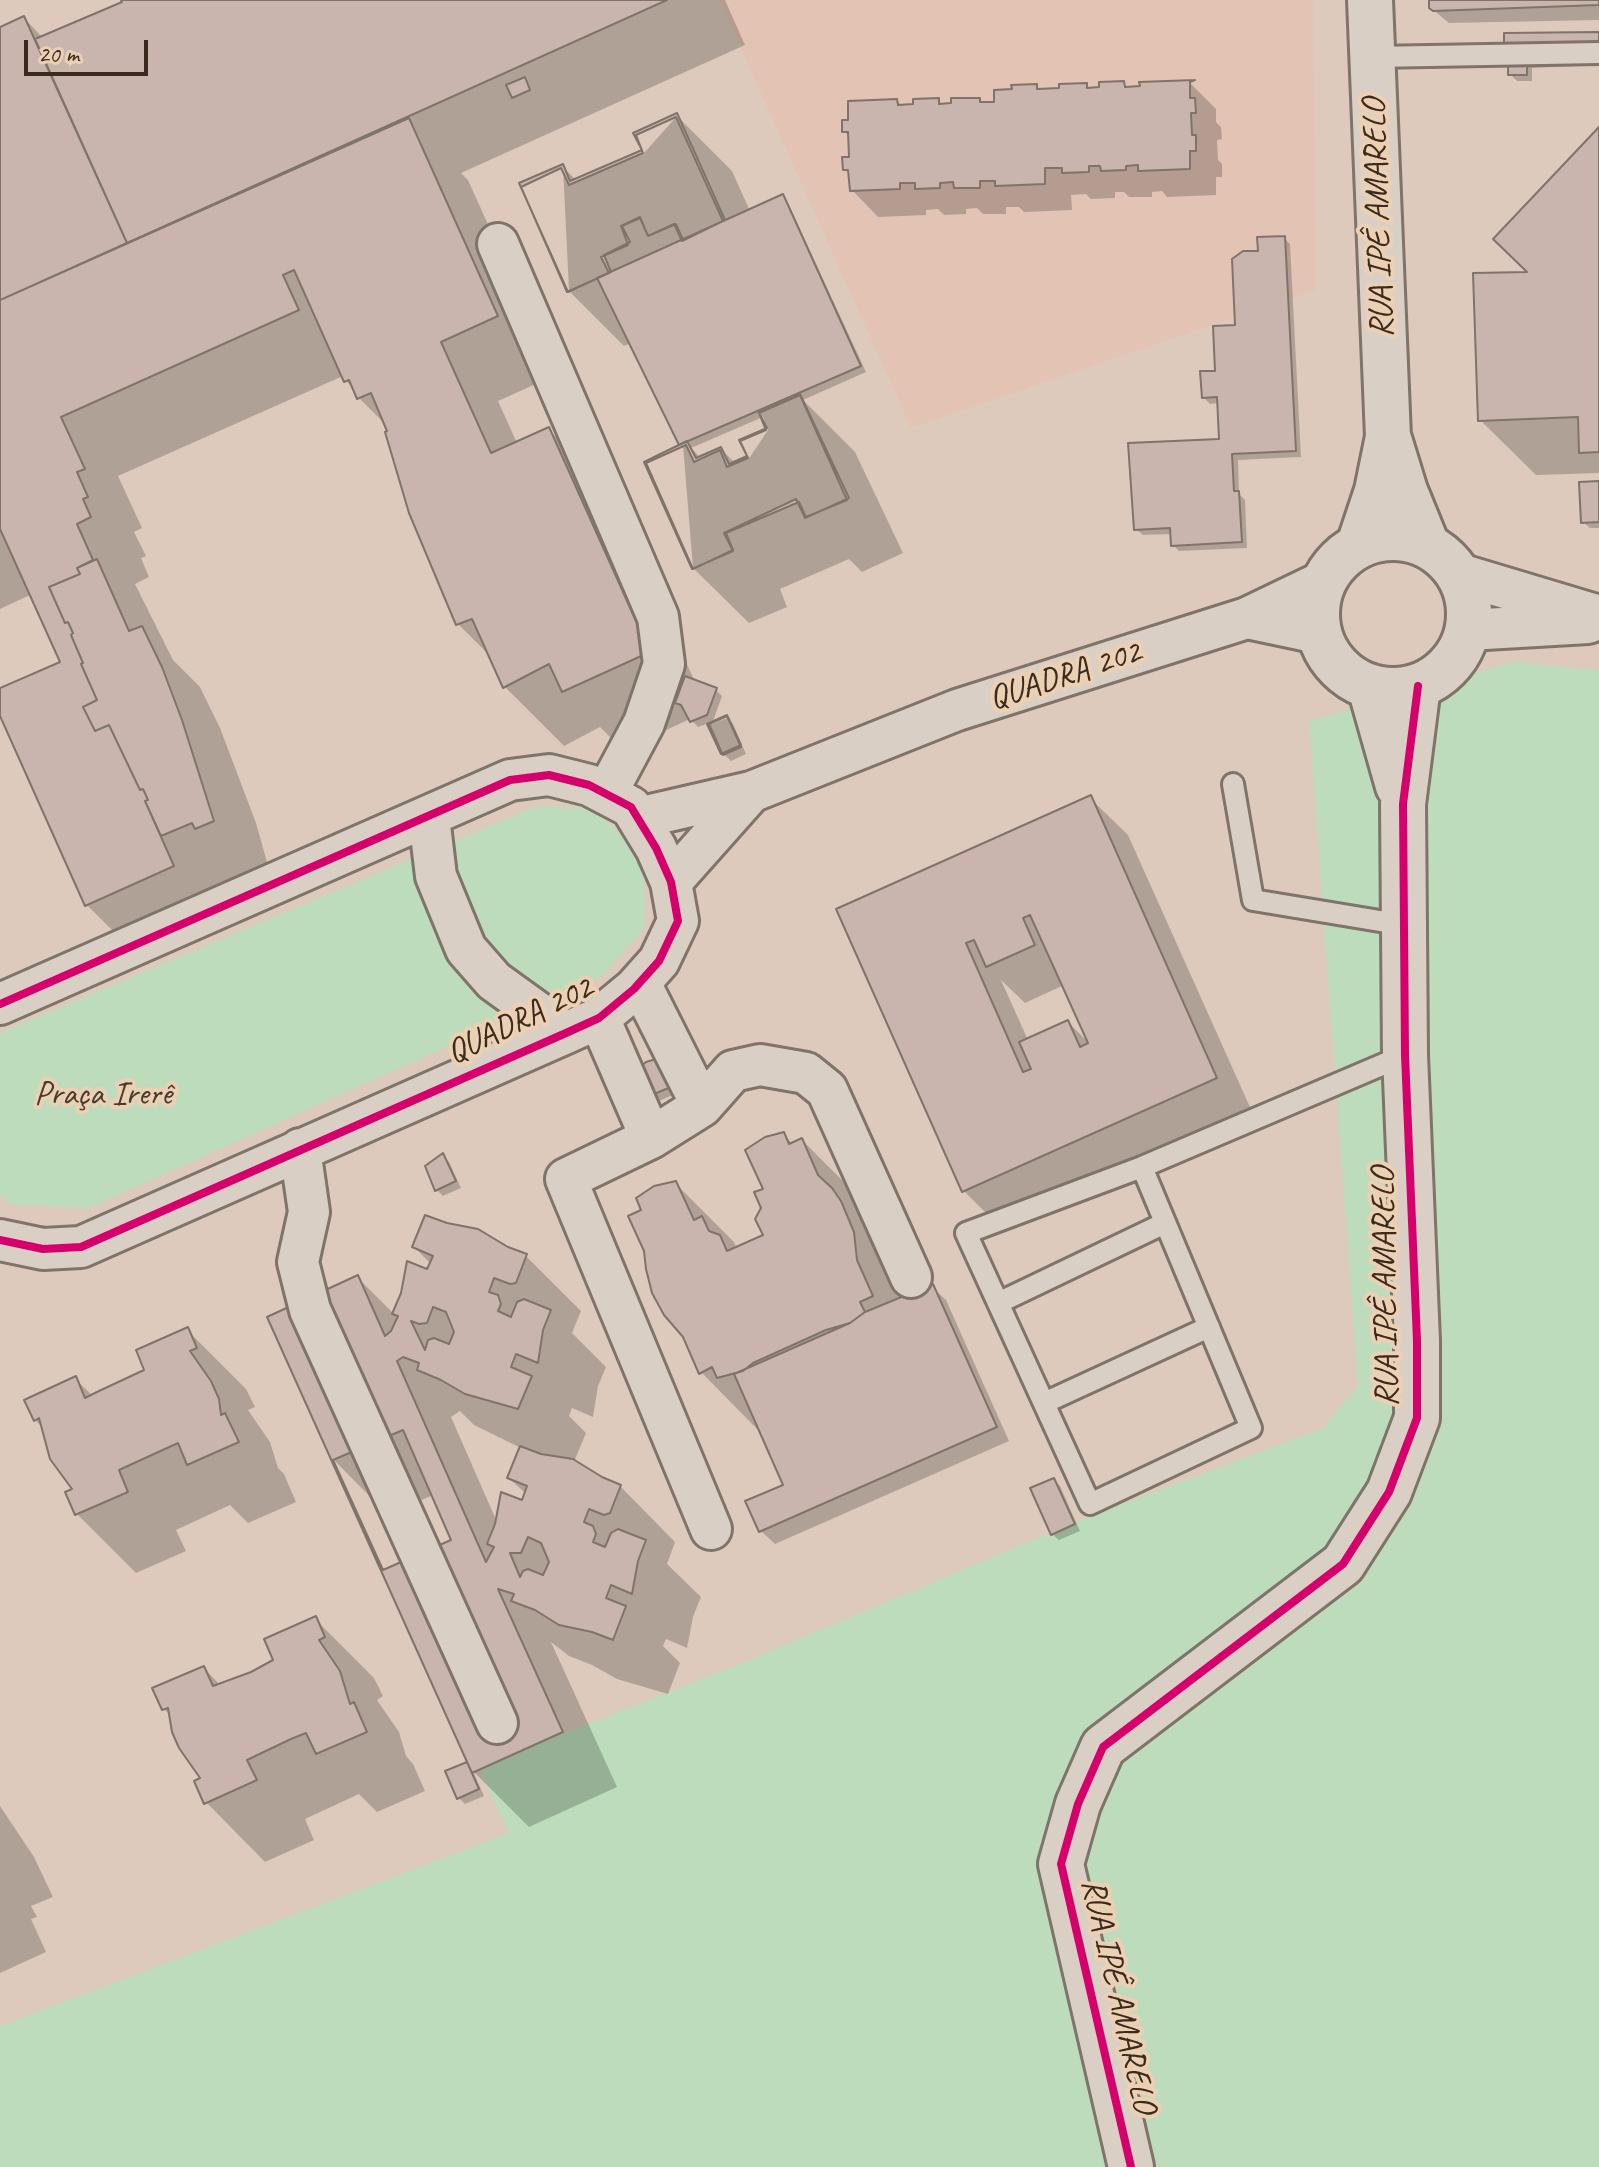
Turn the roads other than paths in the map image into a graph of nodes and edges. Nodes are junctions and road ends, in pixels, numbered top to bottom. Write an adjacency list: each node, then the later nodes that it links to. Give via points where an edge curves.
1 (1370, 0): 3 (street, RUA IPÊ AMARELO)
2 (1599, 53): 3 (lane)
3 (1373, 57): 5 (street, RUA IPÊ AMARELO)
4 (498, 244): 18 (street, via 658,617 664,664 644,723)
5 (1388, 437): 6 (street, RUA IPÊ AMARELO); 7 (street, RUA IPÊ AMARELO)
6 (1359, 545): 7 (street, via 1384,537); 9 (street, via 1337,560)
7 (1427, 545): 8 (street)
8 (1459, 574): 11 (street); 12 (street, via 1469,602)
9 (1322, 582): 10 (street, QUADRA 202); 13 (street, via 1316,607)
10 (1247, 618): 13 (street, QUADRA 202); 17 (street, QUADRA 202, via 957,710)
11 (1599, 619): 12 (street)
12 (1468, 630): 14 (street, via 1451,664)
13 (1318, 633): 15 (street, via 1328,657 1346,675)
14 (1418, 686): 15 (street); 19 (street, RUA IPÊ AMARELO)
15 (1370, 687): 19 (street, RUA IPÊ AMARELO)
16 (1233, 784): 23 (lane, via 1253,900)
17 (751, 792): 21 (street, QUADRA 202); 22 (street, QUADRA 202)
18 (606, 794): 20 (street, QUADRA 202, via 549,775 510,780); 21 (street, QUADRA 202, via 631,807)
19 (1403, 804): 23 (street, RUA IPÊ AMARELO)
20 (429, 817): 25 (street, QUADRA 202); 26 (street, QUADRA 202, via 436,876 466,949 494,981)
21 (638, 818): 22 (street, QUADRA 202)
22 (671, 882): 24 (street, QUADRA 202, via 678,921 659,961)
23 (1404, 925): 27 (street, RUA IPÊ AMARELO)
24 (640, 983): 26 (street, QUADRA 202); 28 (street)
25 (0, 1004)
26 (583, 1026): 29 (street); 30 (street, QUADRA 202)
27 (1405, 1055): 31 (lane); 40 (street, RUA IPÊ AMARELO, via 1417,1418 1389,1492 1343,1564 1103,1747 1078,1804 1061,1864)
28 (702, 1106): 29 (street); 34 (street, via 733,1071 760,1065 806,1073 827,1090)
29 (651, 1138): 38 (street, via 566,1179)
30 (300, 1149): 33 (street, QUADRA 202, via 81,1247 43,1249); 39 (street, via 309,1212 298,1262 310,1310)
31 (1142, 1167): 32 (lane); 35 (lane, via 966,1233)
32 (1165, 1223): 35 (lane); 36 (lane)
33 (0, 1240)
34 (911, 1277)
35 (998, 1303): 37 (lane)
36 (1209, 1327): 37 (lane); 37 (lane, via 1251,1428 1090,1504)
37 (1044, 1403)
38 (711, 1529)
39 (497, 1723)
40 (1131, 2167)

